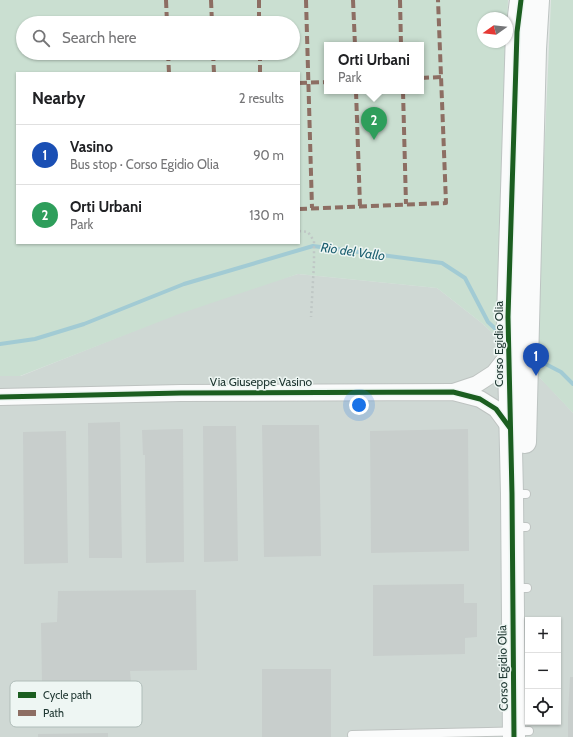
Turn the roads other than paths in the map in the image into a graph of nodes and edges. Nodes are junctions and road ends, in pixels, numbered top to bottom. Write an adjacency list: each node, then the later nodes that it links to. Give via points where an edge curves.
1 (520, 0): 3 (street, Corso Egidio Olia, via 508,317)
2 (538, 0): 7 (street, Corso Egidio Olia, via 525,427)
3 (509, 354): 4 (street, Via Giuseppe Vasino, via 494,373 477,384); 6 (street, Corso Egidio Olia)
4 (453, 392): 5 (street, Via Giuseppe Vasino, via 196,392); 6 (street, Via Giuseppe Vasino, via 480,400 496,409)
5 (0, 397)
6 (510, 428): 7 (street, Corso Egidio Olia)
7 (519, 494): 8 (street, Corso Egidio Olia)
8 (519, 588): 9 (street, Corso Egidio Olia); 10 (street, Corso Egidio Olia)
9 (527, 689)
10 (523, 732): 11 (lane)
11 (352, 735)

